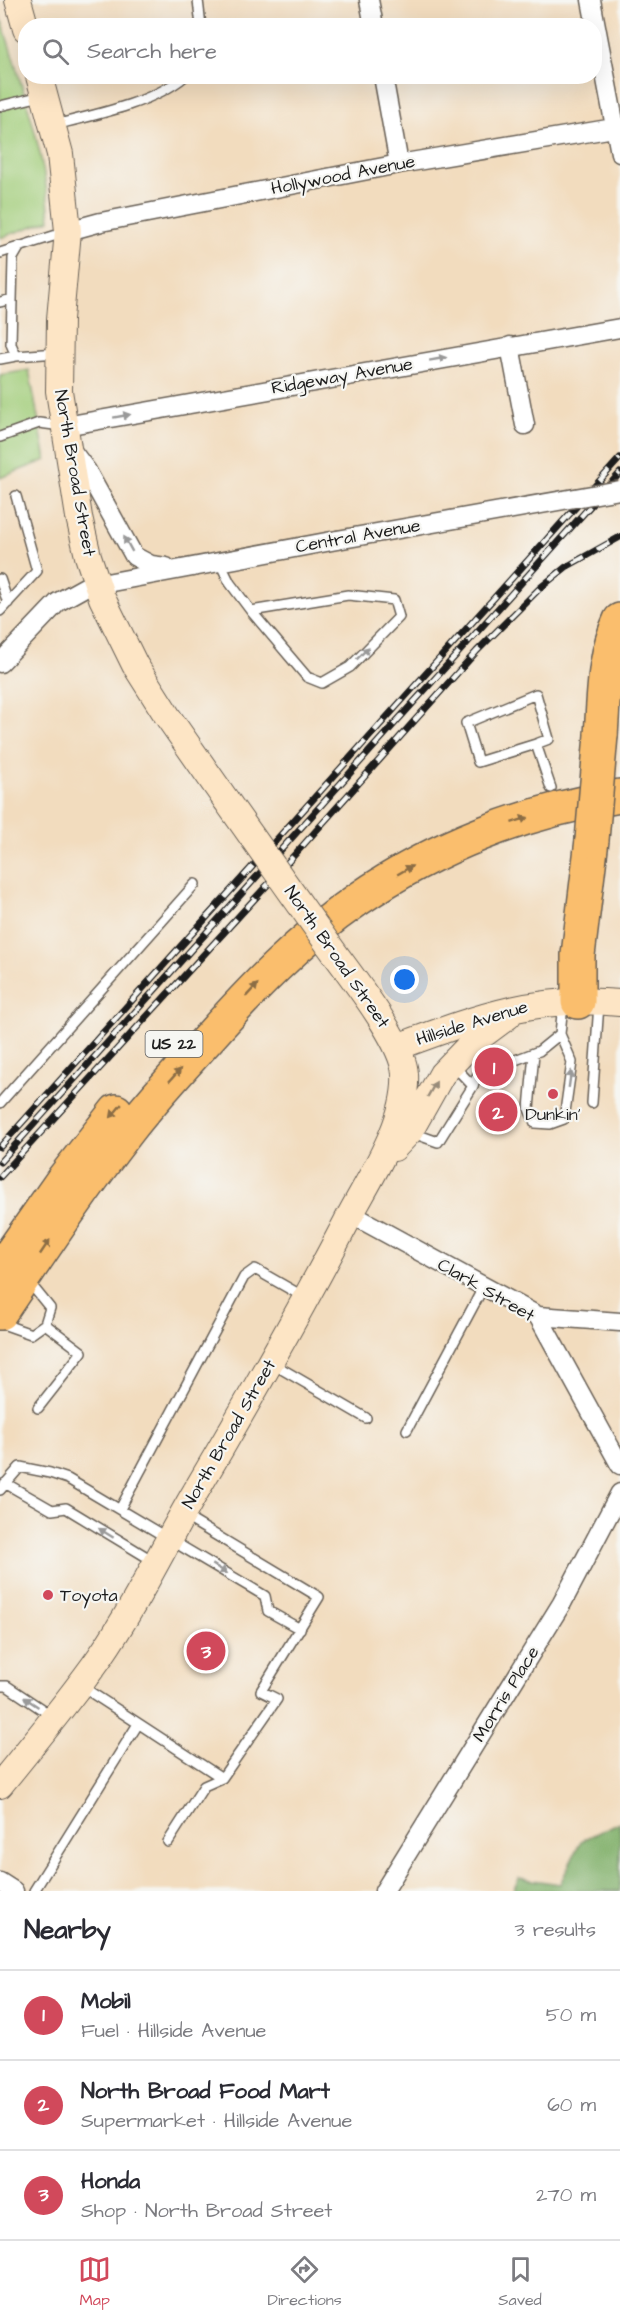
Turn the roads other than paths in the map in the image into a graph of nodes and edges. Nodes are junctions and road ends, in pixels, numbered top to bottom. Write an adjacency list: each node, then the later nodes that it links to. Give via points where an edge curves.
1 (18, 0): 5 (main road)
2 (198, 0): 6 (lane)
3 (369, 0): 7 (street)
4 (591, 0): 8 (street)
5 (23, 18)
6 (200, 18)
7 (372, 18)
8 (595, 18)
9 (602, 52): 15 (street)
10 (176, 84): 14 (lane, via 140,100)
11 (384, 84): 17 (street)
12 (41, 86): 13 (lane); 14 (main road, North Broad Street)
13 (0, 106)
14 (52, 126): 18 (main road, North Broad Street, via 60,154)
15 (618, 127): 16 (street); 17 (street, Hollywood Avenue)
16 (620, 153)
17 (399, 164): 18 (street, Hollywood Avenue)
18 (68, 231): 19 (lane); 25 (main road, North Broad Street)
19 (20, 246): 20 (lane); 21 (lane, via 14,258)
20 (0, 253)
21 (12, 298): 22 (lane); 26 (lane, via 11,344)
22 (0, 302)
23 (620, 328): 24 (street, Ridgeway Avenue)
24 (510, 346): 28 (street); 29 (street, Ridgeway Avenue, one-way to 24)
25 (60, 353): 26 (lane); 29 (main road, North Broad Street, via 59,391)
26 (16, 356): 27 (lane)
27 (0, 359)
28 (525, 426)
29 (66, 436): 30 (lane, via 39,423); 34 (street, one-way to 29, via 151,565 134,556); 36 (main road, North Broad Street, via 79,518)
30 (0, 437)
31 (620, 490): 33 (street, Central Avenue, bridge)
32 (16, 496): 37 (lane, via 37,571)
33 (219, 561): 34 (street, Central Avenue); 39 (lane)
34 (177, 569): 36 (street, Central Avenue)
35 (0, 579): 37 (lane)
36 (96, 583): 41 (street, Central Avenue, via 75,590 58,602); 50 (main road, North Broad Street, bridge, via 143,680)
37 (8, 603): 38 (lane)
38 (0, 610)
39 (251, 611): 39 (lane, one-way to 39, via 307,676 322,683 350,667 399,617 394,600 348,595)
40 (620, 621): 47 (highway, bridge, via 607,663 578,955)
41 (0, 663)
42 (536, 744): 42 (lane, via 478,762 466,723 536,694 549,739); 44 (lane)
43 (620, 773): 44 (highway, US 22)
44 (551, 788): 59 (highway, US 22, one-way to 59, via 472,813 417,839 363,870 283,931 224,988 108,1120 63,1179)
45 (620, 796): 59 (highway, US 22, one-way to 45, via 170,1081 258,984 315,932 383,883 465,841 544,813)
46 (195, 884): 54 (lane)
47 (590, 1002): 48 (main road, Hillside Avenue); 49 (lane); 55 (lane)
48 (525, 1006): 50 (main road, Hillside Avenue); 52 (main road, via 484,1033)
49 (560, 1034): 51 (lane); 51 (lane, one-way to 49, via 529,1109 535,1123 550,1124 564,1119 572,1062)
50 (397, 1047): 57 (main road, North Broad Street, via 405,1073 403,1100)
51 (534, 1053): 53 (lane, via 478,1074)
52 (452, 1063): 53 (lane); 56 (main road, one-way to 52, via 435,1084)
53 (473, 1086): 56 (lane, via 438,1142)
54 (0, 1102)
55 (592, 1103)
56 (410, 1131): 57 (main road)
57 (374, 1170): 58 (main road, North Broad Street)
58 (351, 1214): 60 (street, Clark Street); 61 (main road, North Broad Street)
59 (12, 1272): 62 (highway, US 22); 66 (lane, via 50,1308)
60 (484, 1286): 63 (street, Clark Street); 70 (lane)
61 (306, 1298): 67 (main road, North Broad Street); 74 (lane, via 255,1269 244,1277)
62 (0, 1313)
63 (538, 1316): 64 (street); 71 (street, Clark Street)
64 (620, 1322)
65 (0, 1323): 66 (lane, via 31,1334)
66 (45, 1324): 68 (lane, via 82,1352)
67 (271, 1363): 69 (lane); 75 (main road, North Broad Street)
68 (38, 1408)
69 (366, 1418)
70 (407, 1430)
71 (620, 1465)
72 (2, 1487): 74 (lane, via 20,1467 68,1479); 77 (lane, one-way to 72, via 66,1508 52,1510)
73 (620, 1493): 89 (street, Morris Place, via 562,1603)
74 (120, 1509): 76 (lane)
75 (182, 1515): 76 (main road, North Broad Street); 78 (lane, via 319,1597)
76 (170, 1538): 77 (main road, North Broad Street); 78 (lane, one-way to 78, via 265,1596 267,1611)
77 (157, 1563): 79 (main road, North Broad Street)
78 (300, 1629): 83 (lane, via 261,1691 277,1700)
79 (79, 1684): 81 (main road, North Broad Street); 82 (lane)
80 (4, 1686): 81 (lane, one-way to 80)
81 (54, 1718): 84 (main road, North Broad Street)
82 (138, 1724): 83 (lane); 88 (lane)
83 (222, 1778): 85 (lane, via 204,1786)
84 (0, 1785)
85 (168, 1842)
86 (0, 1882): 87 (street)
87 (14, 1891)
88 (34, 1891)
89 (384, 1891)

